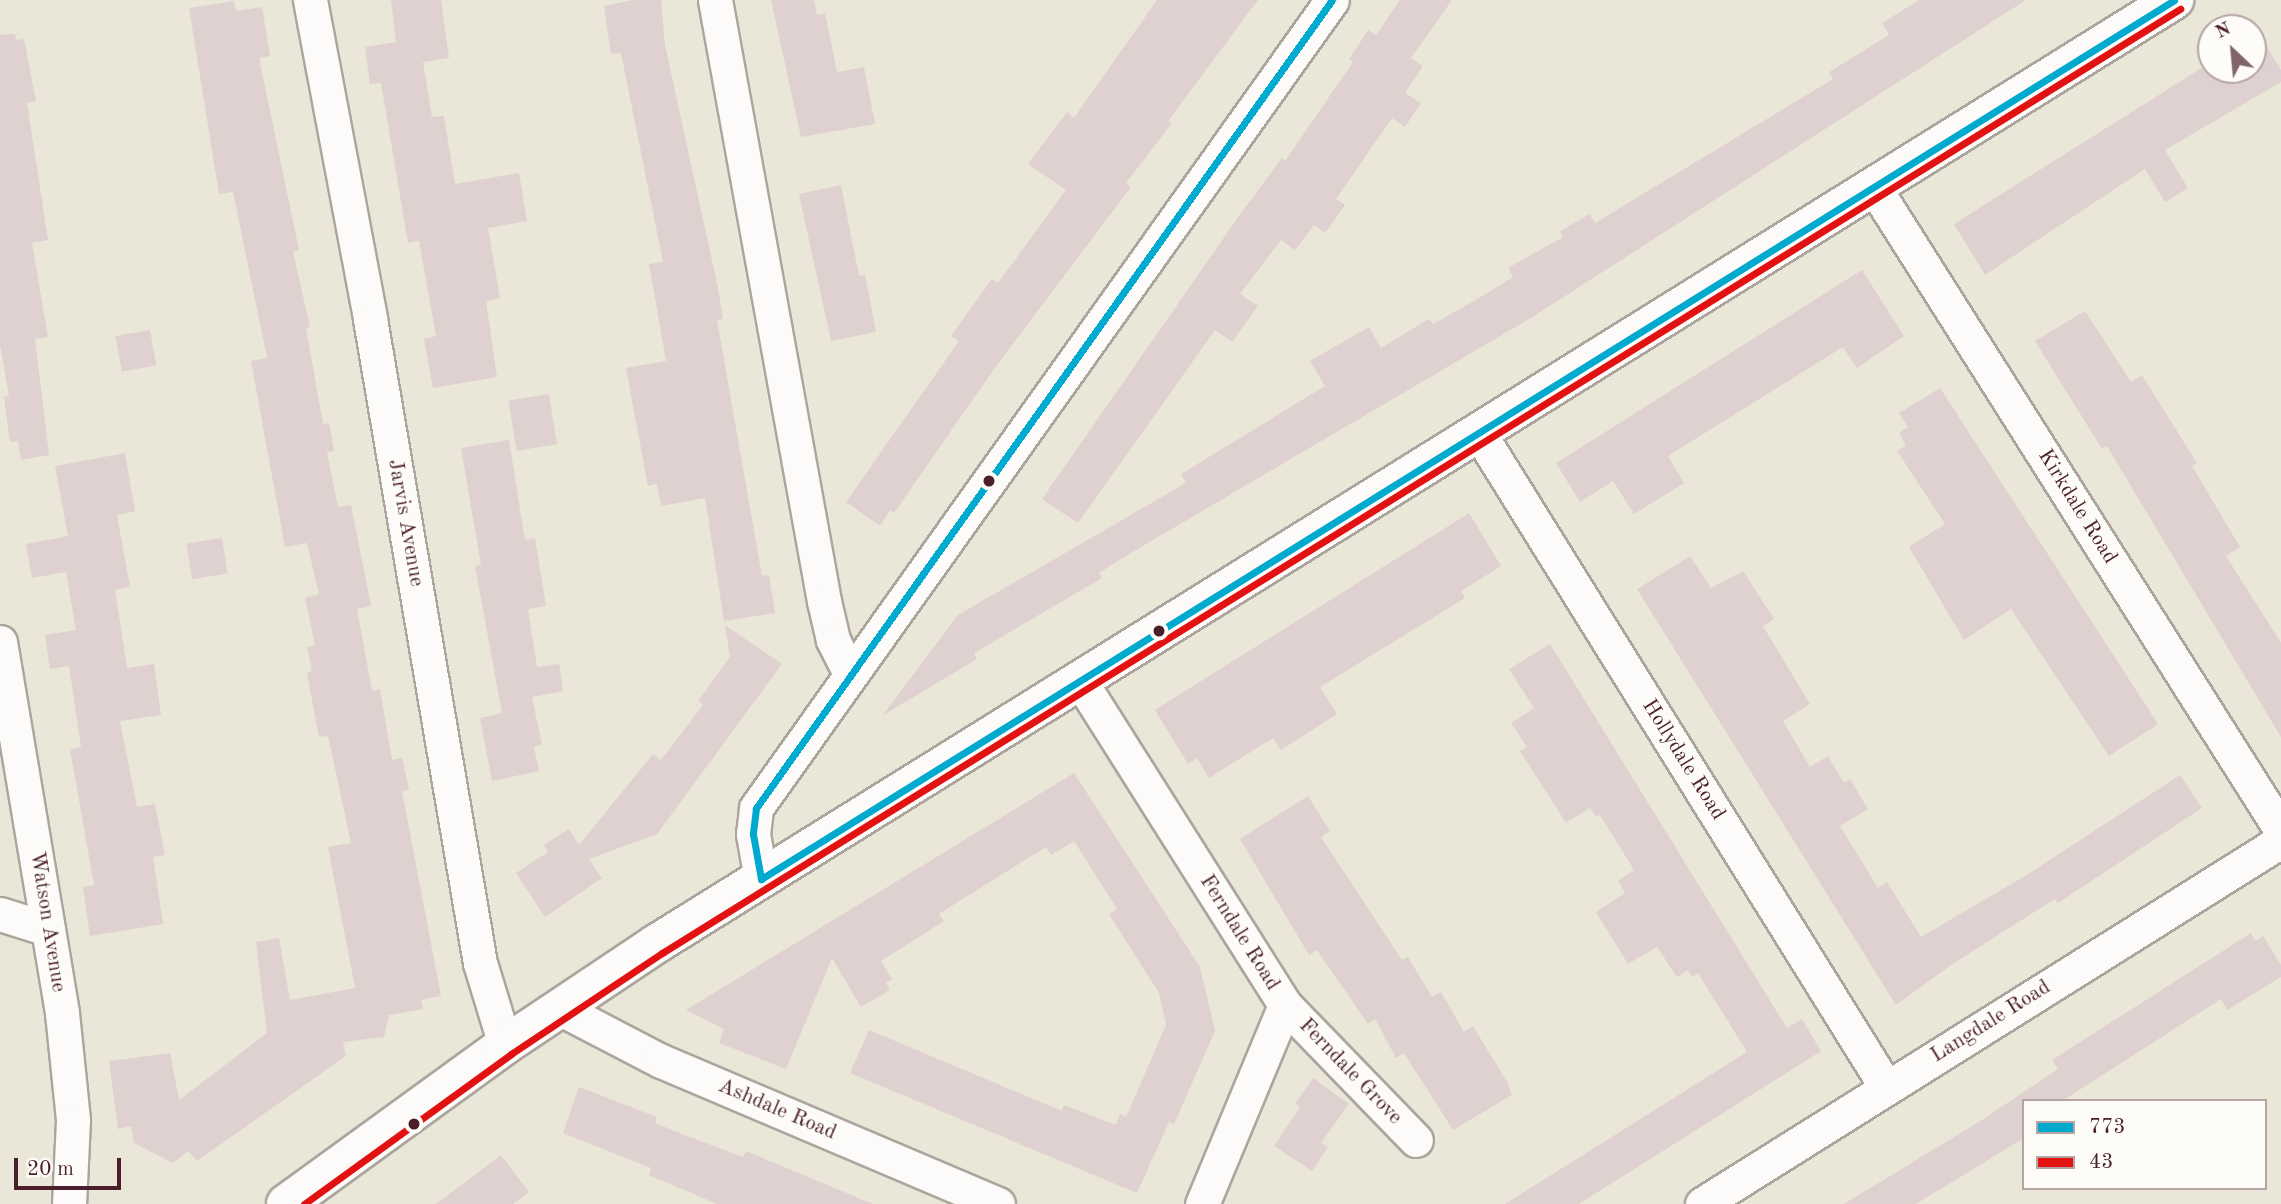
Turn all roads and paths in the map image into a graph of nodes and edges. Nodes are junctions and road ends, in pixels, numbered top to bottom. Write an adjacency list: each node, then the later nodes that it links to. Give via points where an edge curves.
1 (310, 0): 17 (street, Jarvis Avenue, via 373,333 480,963)
2 (715, 0): 8 (street, via 824,601 833,640)
3 (1332, 0): 8 (street)
4 (2174, 0): 5 (street)
5 (1872, 184): 6 (street); 10 (street, Kirkdale Road)
6 (1479, 433): 9 (street); 18 (street, Hollydale Road)
7 (0, 642): 14 (street, Watson Avenue)
8 (850, 673): 12 (street, via 756,808 753,834)
9 (1079, 679): 12 (street); 15 (street, Ferndale Road)
10 (2281, 830)
11 (2281, 841): 18 (street, Langdale Road)
12 (761, 879): 16 (street)
13 (0, 914): 14 (street)
14 (48, 929): 20 (street, Watson Avenue, via 73,1120)
15 (1285, 1004): 19 (street, Ferndale Grove); 23 (street, Ferndale Road)
16 (559, 1008): 17 (street); 22 (street, Ashdale Road, via 661,1061)
17 (505, 1045): 21 (street)
18 (1886, 1087): 24 (street, Langdale Road)
19 (1416, 1140)
20 (69, 1204)
21 (286, 1204)
22 (999, 1204)
23 (1202, 1204)
24 (1702, 1204)

